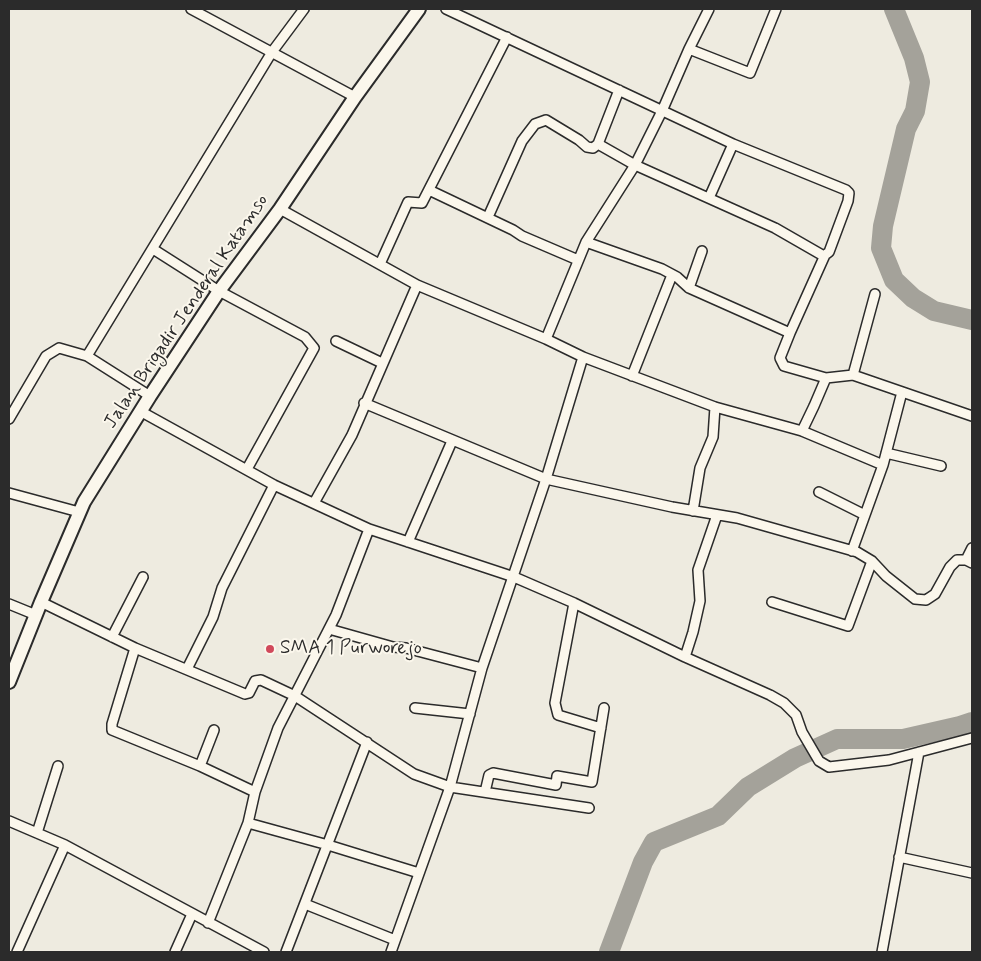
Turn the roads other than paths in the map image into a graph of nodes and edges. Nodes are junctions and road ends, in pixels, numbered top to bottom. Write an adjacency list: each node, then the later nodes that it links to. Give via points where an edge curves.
1 (191, 9): 9 (street)
2 (304, 9): 9 (street)
3 (418, 9): 11 (main road, Jalan Brigadir Jenderal Katamso)
4 (446, 9): 7 (street)
5 (709, 9): 8 (street)
6 (776, 9): 8 (street, via 750,73)
7 (507, 37): 10 (street); 16 (street)
8 (689, 49): 12 (street)
9 (272, 52): 11 (street); 21 (street)
10 (619, 90): 12 (street); 13 (street)
11 (355, 97): 18 (main road, Jalan Brigadir Jenderal Katamso)
12 (662, 111): 14 (street); 15 (street)
13 (598, 144): 15 (street); 19 (street, via 587,147 546,120 535,124 522,141)
14 (733, 144): 17 (street); 23 (street, via 849,193 829,252)
15 (635, 165): 17 (street); 20 (street)
16 (429, 190): 19 (street); 25 (street, via 422,202 408,202)
17 (709, 198): 23 (street)
18 (280, 209): 25 (street); 29 (main road, Jalan Brigadir Jenderal Katamso)
19 (488, 217): 24 (street)
20 (586, 242): 24 (street); 26 (street)
21 (153, 249): 29 (street); 34 (street)
22 (702, 251): 28 (street)
23 (825, 255): 31 (street)
24 (578, 260): 32 (street)
25 (380, 264): 27 (street)
26 (672, 274): 28 (street); 38 (street)
27 (417, 285): 32 (street); 36 (street)
28 (689, 288): 31 (street)
29 (219, 291): 41 (main road, Jalan Brigadir Jenderal Katamso); 52 (street, via 305,337 314,348)
30 (875, 294): 37 (street)
31 (790, 333): 39 (street, via 781,363)
32 (546, 339): 35 (street)
33 (336, 341): 36 (street)
34 (87, 356): 41 (street); 46 (street, via 59,348 46,356)
35 (582, 357): 38 (street); 53 (street)
36 (382, 363): 42 (street)
37 (853, 375): 39 (street); 40 (street)
38 (632, 376): 43 (street)
39 (826, 378): 47 (street)
40 (902, 392): 45 (street); 49 (street)
41 (150, 396): 44 (main road, Jalan Brigadir Jenderal Katamso)
42 (364, 403): 48 (street); 57 (street, via 352,435)
43 (715, 407): 47 (street); 58 (street, via 713,437 700,468)
44 (140, 412): 52 (street); 59 (main road, Jalan Brigadir Jenderal Katamso)
45 (972, 416)
46 (9, 418)
47 (802, 431): 50 (street)
48 (452, 441): 53 (street); 63 (street)
49 (886, 453): 50 (street); 51 (street)
50 (883, 465): 61 (street)
51 (941, 466)
52 (247, 469): 54 (street)
53 (546, 480): 58 (street); 69 (street)
54 (274, 485): 57 (street); 80 (street)
55 (9, 492): 59 (street)
56 (819, 492): 61 (street)
57 (314, 503): 62 (street)
58 (693, 511): 60 (street)
59 (79, 512): 70 (main road, Jalan Brigadir Jenderal Katamso)
60 (717, 515): 65 (street, via 772,527); 78 (street, via 698,570 700,601)
61 (865, 515): 65 (street)
62 (369, 530): 63 (street); 75 (street)
63 (408, 542): 69 (street)
64 (972, 548): 67 (street)
65 (852, 551): 66 (street)
66 (872, 561): 67 (street, via 915,599 926,600 935,594 957,560); 71 (street, via 848,626)
67 (969, 562)
68 (143, 577): 76 (street)
69 (514, 577): 72 (street); 79 (street)
70 (41, 602): 74 (main road, Jalan Brigadir Jenderal Katamso); 76 (street)
71 (772, 602)
72 (574, 603): 78 (street); 86 (street, via 555,703 558,715)
73 (9, 604): 74 (street)
74 (36, 615): 81 (main road, Jalan Brigadir Jenderal Katamso)
75 (329, 629): 79 (street, via 393,648 406,648); 82 (street)
76 (112, 636): 77 (street)
77 (134, 648): 80 (street); 92 (street, via 112,730)
78 (685, 657): 90 (street, via 784,703 796,715 819,761 829,767 889,760)
79 (482, 668): 85 (street)
80 (186, 669): 82 (street, via 245,694 249,693 255,681 261,680)
81 (9, 682)
82 (295, 696): 89 (street); 94 (street, via 278,728)
83 (415, 708): 85 (street)
84 (604, 708): 86 (street)
85 (470, 714): 93 (street)
86 (601, 728): 95 (street, via 592,782 558,776 556,785 493,772)
87 (214, 730): 92 (street)
88 (972, 738): 90 (street)
89 (367, 742): 93 (street, via 414,774); 101 (street)
90 (919, 752): 102 (street)
91 (58, 766): 99 (street)
92 (200, 766): 94 (street)
93 (450, 787): 95 (street); 103 (street)
94 (255, 792): 98 (street)
95 (485, 792): 96 (street)
96 (589, 808)
97 (9, 821): 99 (street)
98 (248, 824): 101 (street); 107 (street)
99 (37, 833): 100 (street)
100 (65, 845): 106 (street); 109 (street)
101 (328, 845): 103 (street); 105 (street)
102 (899, 857): 104 (street); 114 (street)
103 (419, 873): 108 (street)
104 (972, 873)
105 (305, 904): 108 (street); 112 (street)
106 (192, 914): 107 (street); 110 (street)
107 (208, 923): 111 (street)
108 (395, 940): 113 (street)
109 (17, 952)
110 (175, 952)
111 (262, 952)
112 (286, 952)
113 (391, 952)
114 (882, 952)

